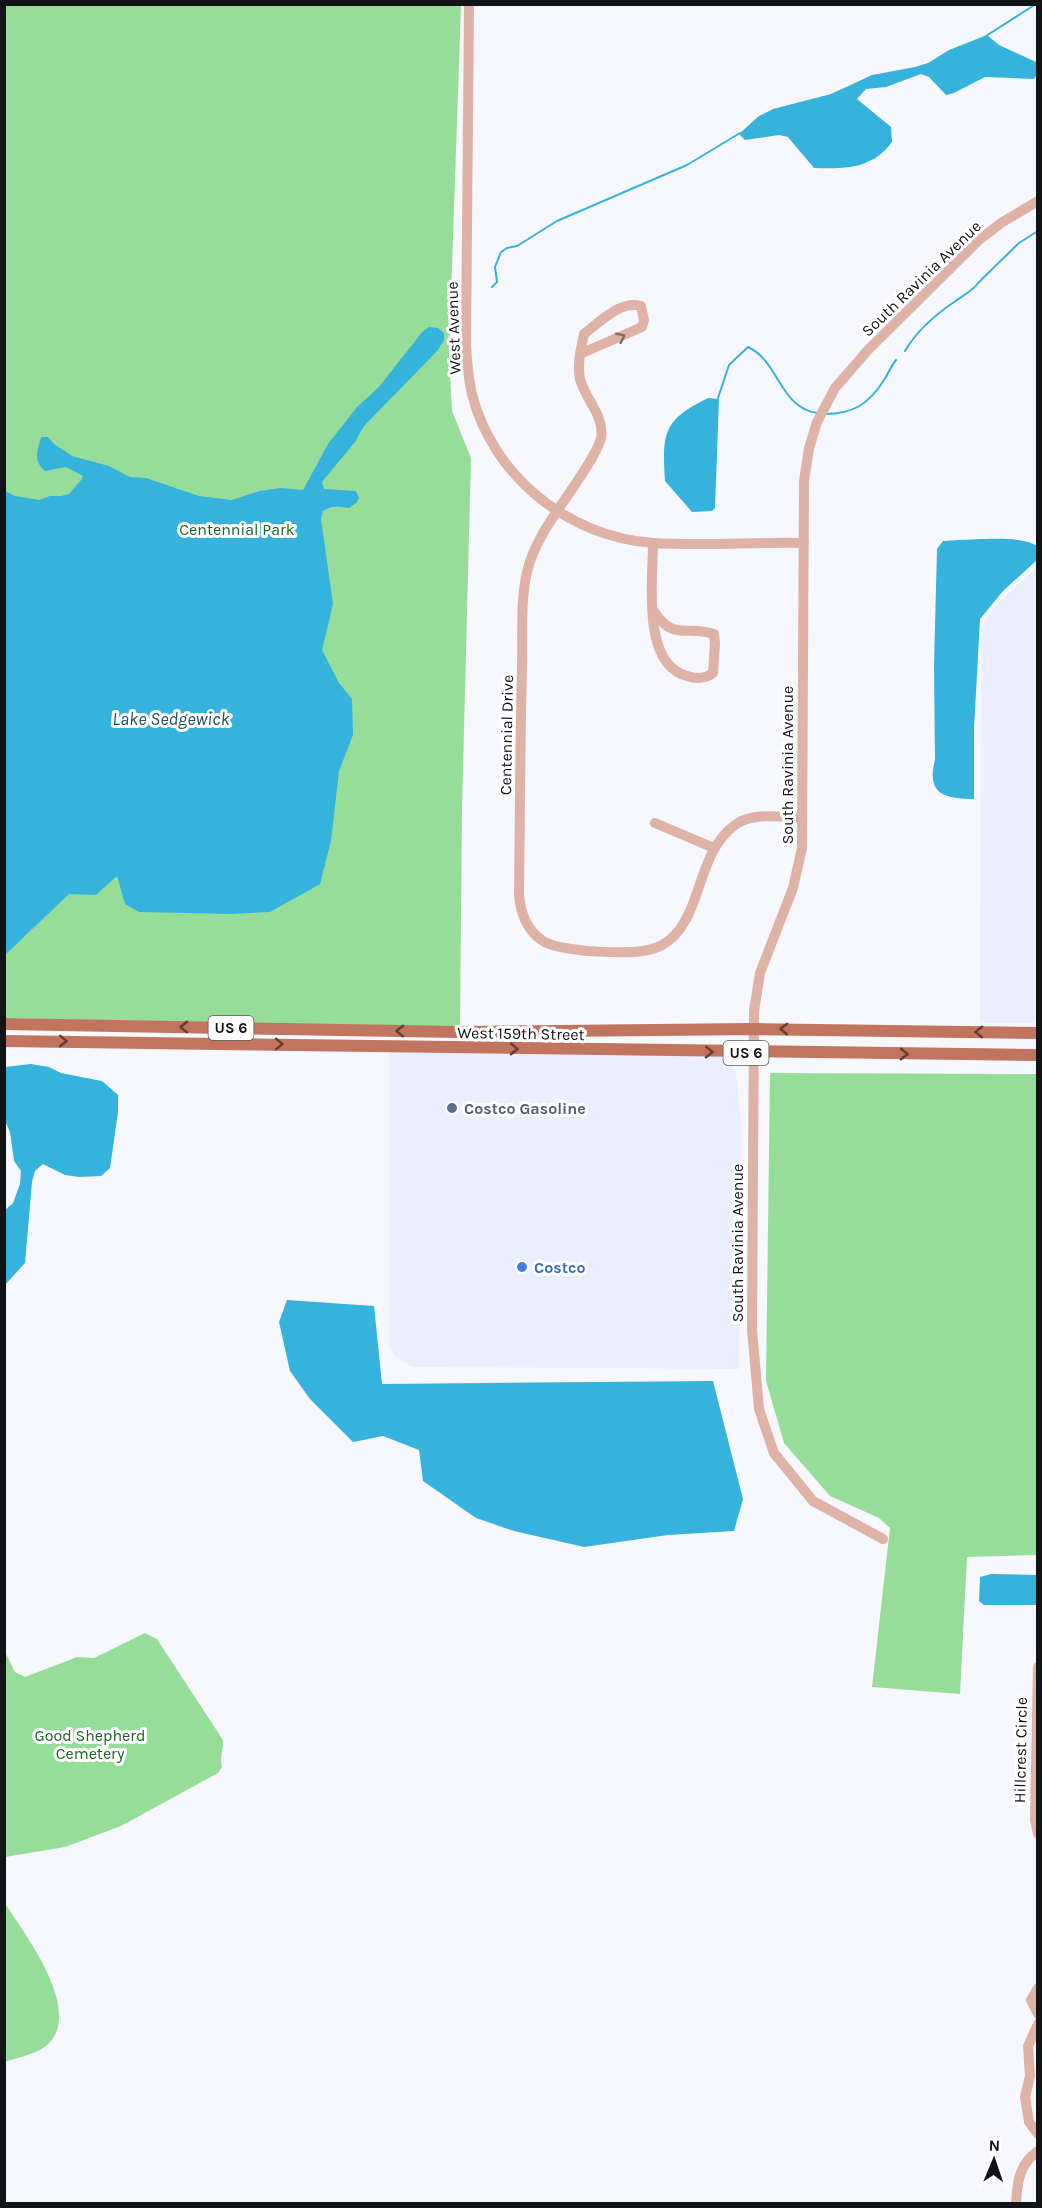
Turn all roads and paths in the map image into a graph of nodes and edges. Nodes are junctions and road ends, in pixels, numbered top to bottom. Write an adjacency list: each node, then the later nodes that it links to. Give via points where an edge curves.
1 (469, 4): 4 (street, West Avenue, via 466,296 471,393 483,426 511,471)
2 (1038, 201): 6 (street, South Ravinia Avenue, via 979,240 835,388 809,448 804,481)
3 (580, 354): 3 (street, one-way to 3, via 642,327 641,306 633,304 618,309 584,334); 4 (street, Centennial Drive, via 580,379 598,415 601,439)
4 (557, 512): 5 (street, West Avenue, via 598,531); 10 (street, Centennial Drive, via 534,551 524,594 520,908 531,930 558,948 656,948 680,929)
5 (653, 543): 6 (street, West Avenue); 7 (street)
6 (804, 543): 8 (street, South Ravinia Avenue)
7 (653, 610): 7 (street, via 656,643 670,667 689,677 703,678 713,673 714,634 671,630)
8 (802, 818): 10 (street, via 750,819 737,824); 12 (street, South Ravinia Avenue, via 800,858 793,888 760,973)
9 (655, 823): 10 (street)
10 (714, 848)
11 (4, 1024): 12 (main road, West 159th Street / US 6, one-way to 11, via 458,1032)
12 (753, 1029): 13 (main road, West 159th Street / US 6, one-way to 12); 15 (street, South Ravinia Avenue)
13 (1038, 1033)
14 (4, 1041): 15 (main road, West 159th Street / US 6, one-way to 15)
15 (753, 1053): 16 (main road, West 159th Street / US 6, one-way to 16); 17 (street, South Ravinia Avenue, via 752,1330 759,1409 774,1452 813,1501)
16 (1038, 1055)
17 (883, 1539)
18 (1038, 1667): 19 (street, Hillcrest Circle)
19 (1038, 1834)
20 (1038, 1988): 21 (street, via 1031,2000)
21 (1038, 2014)
22 (1038, 2024): 23 (street, via 1028,2046 1030,2076 1025,2097 1029,2122)
23 (1036, 2133)
24 (1038, 2151): 25 (street, via 1028,2158 1020,2172)
25 (1016, 2204)

